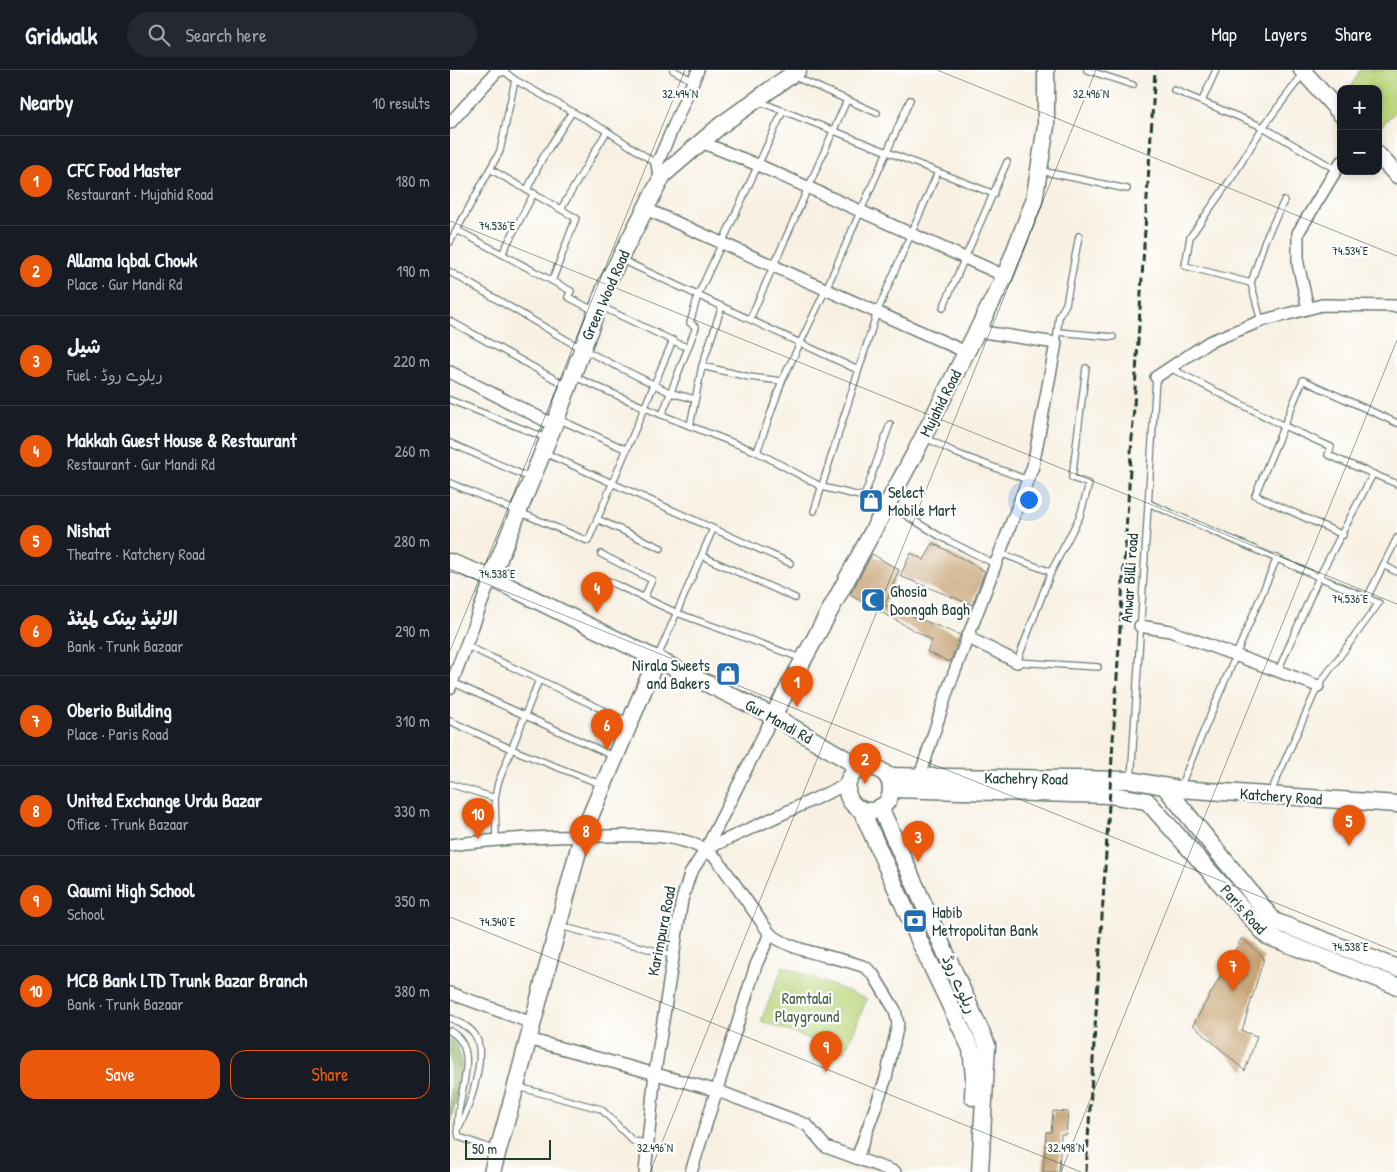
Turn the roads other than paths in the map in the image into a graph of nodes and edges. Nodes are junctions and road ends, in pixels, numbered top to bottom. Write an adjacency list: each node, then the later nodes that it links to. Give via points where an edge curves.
1 (500, 70): 9 (lane); 20 (street)
2 (673, 70): 8 (lane)
3 (1046, 70): 33 (main road, Mujahid Road, via 1046,126)
4 (1087, 70): 10 (lane)
5 (1216, 70): 15 (lane)
6 (1304, 71): 16 (main road); 21 (lane)
7 (794, 73): 12 (main road, Green Wood Road); 13 (lane)
8 (696, 75): 32 (street)
9 (515, 80): 18 (lane); 31 (lane, via 500,151)
10 (1133, 85)
11 (1174, 90): 15 (lane)
12 (756, 100): 17 (lane); 24 (main road, Green Wood Road)
13 (847, 100): 19 (lane); 22 (lane)
14 (910, 100): 25 (lane)
15 (1202, 102): 21 (lane)
16 (1337, 109)
17 (783, 110): 22 (lane); 28 (lane)
18 (572, 112): 23 (lane); 38 (lane)
19 (877, 113)
20 (450, 123)
21 (1263, 127): 29 (lane); 57 (lane, via 1190,237 1185,266)
22 (833, 130): 25 (lane); 36 (lane)
23 (606, 131): 32 (lane); 42 (lane)
24 (702, 142): 28 (street); 32 (main road, Green Wood Road)
25 (887, 152): 34 (lane); 44 (lane)
26 (1382, 159): 35 (main road)
27 (1007, 162): 40 (lane)
28 (758, 165): 36 (street); 49 (lane)
29 (1337, 165)
30 (1337, 168): 63 (street, via 1298,233 1298,264)
31 (490, 169): 38 (lane); 45 (lane)
32 (660, 170): 43 (main road, Green Wood Road)
33 (1039, 171): 37 (lane); 55 (main road, Mujahid Road, via 1034,200)
34 (938, 172): 40 (lane); 46 (lane)
35 (1396, 173)
36 (808, 188): 44 (street); 53 (lane)
37 (1127, 189)
38 (527, 190): 39 (lane)
39 (534, 193): 42 (lane); 50 (lane)
40 (994, 194): 51 (lane)
41 (1284, 202): 57 (lane, via 1264,240)
42 (561, 209): 56 (lane, via 576,218)
43 (646, 209): 49 (street); 52 (main road, Green Wood Road)
44 (861, 211): 46 (street); 58 (lane)
45 (457, 230): 48 (lane); 50 (lane)
46 (912, 234): 51 (street); 65 (lane)
47 (1080, 236): 70 (lane, via 1066,304 1059,316)
48 (450, 242)
49 (724, 243): 53 (street); 59 (lane)
50 (502, 254): 56 (lane)
51 (966, 258): 55 (street); 62 (lane)
52 (620, 259): 59 (lane); 64 (main road, Green Wood Road)
53 (774, 266): 58 (street); 66 (lane)
54 (450, 272): 75 (lane)
55 (1005, 276): 69 (main road, Mujahid Road)
56 (552, 281): 64 (lane, via 571,291 568,297)
57 (1251, 283): 67 (lane)
58 (826, 289): 65 (street); 73 (lane)
59 (698, 295): 60 (lane); 74 (lane, via 690,323 696,327)
60 (722, 306): 66 (lane); 77 (lane)
61 (1397, 306): 63 (street, via 1322,305)
62 (943, 308)
63 (1308, 308): 67 (street)
64 (598, 309): 72 (lane); 75 (main road, Green Wood Road)
65 (877, 312): 76 (street); 80 (lane)
66 (750, 319): 73 (lane)
67 (1261, 320): 79 (street, via 1209,342)
68 (450, 321): 84 (lane)
69 (977, 331): 70 (street); 76 (main road, Mujahid Road)
70 (1057, 338): 71 (lane); 102 (street)
71 (1113, 338)
72 (673, 340): 74 (lane); 85 (lane)
73 (800, 342): 80 (lane); 83 (lane)
74 (688, 348): 86 (lane)
75 (582, 349): 84 (main road, Green Wood Road); 85 (lane)
76 (966, 352): 96 (main road, Mujahid Road)
77 (702, 366): 83 (lane); 87 (lane)
78 (1086, 368): 124 (lane, via 1072,478 1089,484 1080,516)
79 (1170, 368): 82 (street); 94 (lane)
80 (858, 370): 106 (lane)
81 (450, 372): 95 (street)
82 (1156, 378): 107 (lane, Anwar Billi road)
83 (782, 381): 99 (lane)
84 (571, 382): 89 (lane); 95 (main road, Green Wood Road)
85 (654, 383): 86 (lane); 89 (lane)
86 (671, 393): 87 (lane); 90 (lane)
87 (695, 398): 93 (lane)
88 (450, 400): 95 (lane)
89 (643, 407): 90 (lane); 98 (lane)
90 (662, 415): 93 (lane)
91 (1397, 423): 94 (lane, via 1303,380)
92 (890, 424): 106 (lane, via 864,497)
93 (690, 426): 99 (lane)
94 (1284, 426): 100 (lane, via 1331,447 1328,455); 113 (lane, via 1255,495)
95 (551, 434): 98 (lane); 101 (main road, Green Wood Road); 104 (lane)
96 (923, 436): 102 (lane, via 958,454); 108 (main road, Mujahid Road)
97 (450, 443): 101 (lane)
98 (625, 449): 104 (lane)
99 (757, 452): 106 (lane)
100 (1373, 474): 105 (lane); 113 (lane)
101 (532, 478): 110 (main road, Green Wood Road)
102 (1028, 480): 116 (street)
103 (450, 483): 110 (lane)
104 (611, 484): 111 (lane); 112 (lane)
105 (1397, 484)
106 (822, 487): 109 (lane)
107 (1148, 503): 119 (lane); 133 (lane, Anwar Billi road)
108 (888, 504): 122 (lane, via 941,537); 138 (main road, Mujahid Road)
109 (814, 511)
110 (519, 512): 111 (lane, via 588,541); 127 (main road, Green Wood Road)
111 (597, 519): 115 (lane)
112 (713, 529): 118 (lane); 121 (lane)
113 (1343, 534): 126 (lane)
114 (1397, 538): 123 (lane)
115 (661, 548)
116 (1000, 553): 122 (street); 124 (lane)
117 (601, 554): 129 (lane, via 652,580)
118 (702, 556): 130 (lane); 132 (lane)
119 (1277, 558): 126 (lane); 136 (lane)
120 (450, 562): 127 (main road, Gur Mandi Rd)
121 (790, 563)
122 (995, 564): 134 (street)
123 (1383, 565): 125 (lane); 131 (lane)
124 (1051, 572): 139 (lane)
125 (1397, 572)
126 (1319, 577): 131 (lane); 141 (lane)
127 (491, 578): 135 (street); 137 (main road, Gur Mandi Rd)
128 (608, 581): 129 (lane)
129 (644, 598): 132 (lane)
130 (795, 598)
131 (1367, 598): 144 (lane, via 1379,603)
132 (677, 613): 137 (lane); 138 (lane)
133 (1140, 626): 136 (street, via 1170,631); 153 (lane, Anwar Billi road)
134 (968, 637): 139 (street); 152 (street)
135 (465, 645): 142 (lane); 143 (street)
136 (1237, 656): 141 (street); 158 (lane)
137 (657, 658): 146 (main road, Gur Mandi Rd); 148 (main road)
138 (803, 659): 146 (main road, Mujahid Road)
139 (1017, 662): 140 (lane)
140 (1098, 667)
141 (1278, 671): 144 (street)
142 (539, 680): 145 (lane); 148 (lane)
143 (451, 685): 145 (lane)
144 (1318, 686): 159 (lane)
145 (524, 715): 149 (lane); 150 (lane)
146 (773, 716): 151 (main road, Gur Mandi Rd); 168 (street, Karimpura Road)
147 (450, 721): 149 (lane)
148 (629, 722): 150 (main road)
149 (511, 749): 157 (lane); 160 (lane)
150 (615, 757): 157 (main road)
151 (861, 768): 154 (main road, via 875,767); 156 (main road, via 855,771)
152 (920, 776): 153 (main road, Kachehry Road); 154 (main road, Kachehry Road)
153 (1120, 780): 158 (main road, Kachehry Road)
154 (889, 782): 161 (main road, Kachehry Road); 163 (main road, via 889,796)
155 (450, 784): 160 (lane)
156 (847, 784): 164 (main road, via 849,798); 168 (street)
157 (603, 785): 165 (main road)
158 (1172, 788): 159 (main road, Katchery Road); 169 (main road, Paris Road)
159 (1270, 796): 162 (main road, Katchery Road)
160 (495, 798): 166 (lane)
161 (1147, 800): 169 (main road, Paris Road)
162 (1397, 804)
163 (880, 807): 164 (main road); 191 (main road, ریلوے روڈ, via 987,1045)
164 (861, 809): 190 (main road, via 971,1049 974,1076)
165 (582, 836): 166 (street); 168 (street, via 657,836 682,840); 170 (main road)
166 (496, 839): 167 (street)
167 (450, 845)
168 (706, 849): 171 (street, via 717,859); 172 (street, Karimpura Road, via 686,884)
169 (1260, 916): 173 (main road, Paris Road); 174 (main road, Paris Road, via 1267,936)
170 (557, 926): 172 (lane); 178 (main road)
171 (770, 934): 181 (street, via 756,965); 185 (street, via 792,946 866,967 895,1010 898,1024 888,1068)
172 (672, 956): 179 (street, Karimpura Road)
173 (1397, 968)
174 (1397, 986)
175 (450, 993): 178 (street)
176 (450, 1018): 182 (lane, via 476,1036 480,1054 468,1111)
177 (450, 1031): 182 (lane, via 461,1040 467,1062 457,1113)
178 (530, 1031): 179 (street); 180 (main road)
179 (655, 1072): 181 (street); 183 (street, Karimpura Road)
180 (516, 1086): 183 (lane, via 600,1109 633,1141); 184 (main road)
181 (718, 1091): 185 (street, via 807,1125 826,1148); 188 (street)
182 (459, 1127): 184 (lane, via 458,1133 463,1140)
183 (649, 1143): 187 (street, Karimpura Road)
184 (498, 1150): 186 (main road)
185 (857, 1158): 189 (street)
186 (492, 1172)
187 (645, 1172)
188 (691, 1172)
189 (895, 1172)
190 (970, 1172)
191 (980, 1172)

